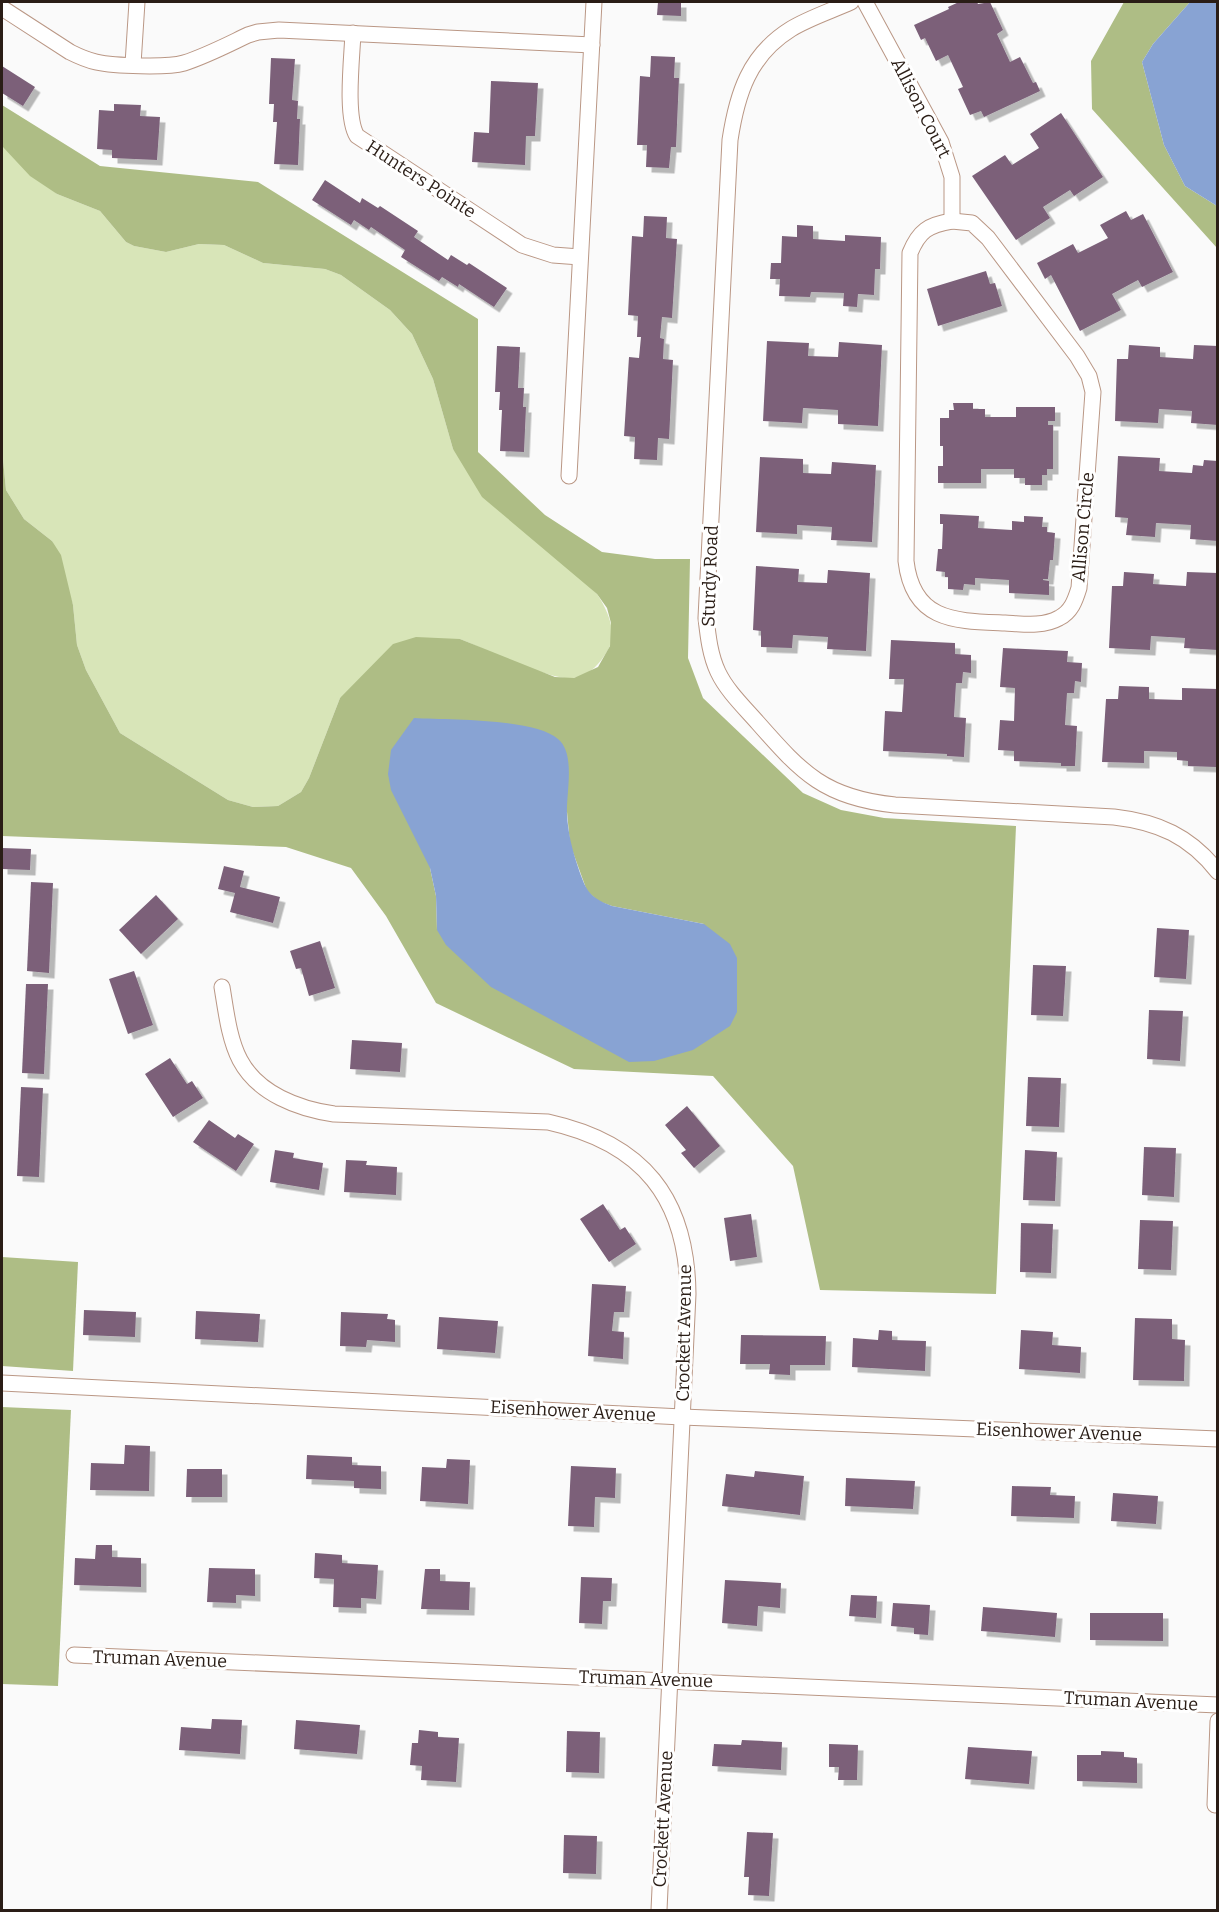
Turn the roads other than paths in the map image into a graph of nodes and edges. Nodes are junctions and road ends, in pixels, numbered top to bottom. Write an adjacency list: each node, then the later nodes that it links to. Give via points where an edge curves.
1 (137, 2): 8 (street)
2 (594, 2): 7 (street)
3 (850, 2): 12 (street, Sturdy Road, via 791,30 767,49 747,75 735,106 730,140 706,618 718,672 733,695 792,761 814,780 841,794 868,803 1142,820 1190,844)
4 (865, 2): 9 (street, Allison Court, via 941,142 952,177)
5 (2, 9): 8 (street, via 80,57)
6 (353, 33): 7 (street); 8 (street, via 266,31 182,64); 10 (street, Hunters Pointe, via 351,116 357,136 522,245 554,255)
7 (592, 45): 10 (street)
8 (133, 64)
9 (952, 221): 9 (street, Allison Circle, via 972,223 988,238 1077,356 1093,392 1079,588 1070,610 1048,623 957,621 944,617 920,601 907,575 910,253 916,238 933,224)
10 (580, 257): 11 (street)
11 (569, 476)
12 (1218, 872)
13 (222, 987): 15 (street, Crockett Avenue, via 239,1059 256,1081 295,1105 334,1113 549,1122 598,1137 647,1172 674,1214 687,1267)
14 (2, 1383): 15 (street, Eisenhower Avenue)
15 (682, 1417): 16 (street, Eisenhower Avenue); 18 (street, Crockett Avenue)
16 (1218, 1439)
17 (74, 1655): 18 (street, Truman Avenue)
18 (670, 1680): 19 (street, Truman Avenue); 22 (street, Crockett Avenue)
19 (1218, 1705)
20 (1218, 1721): 21 (street)
21 (1215, 1805)
22 (659, 1911)

